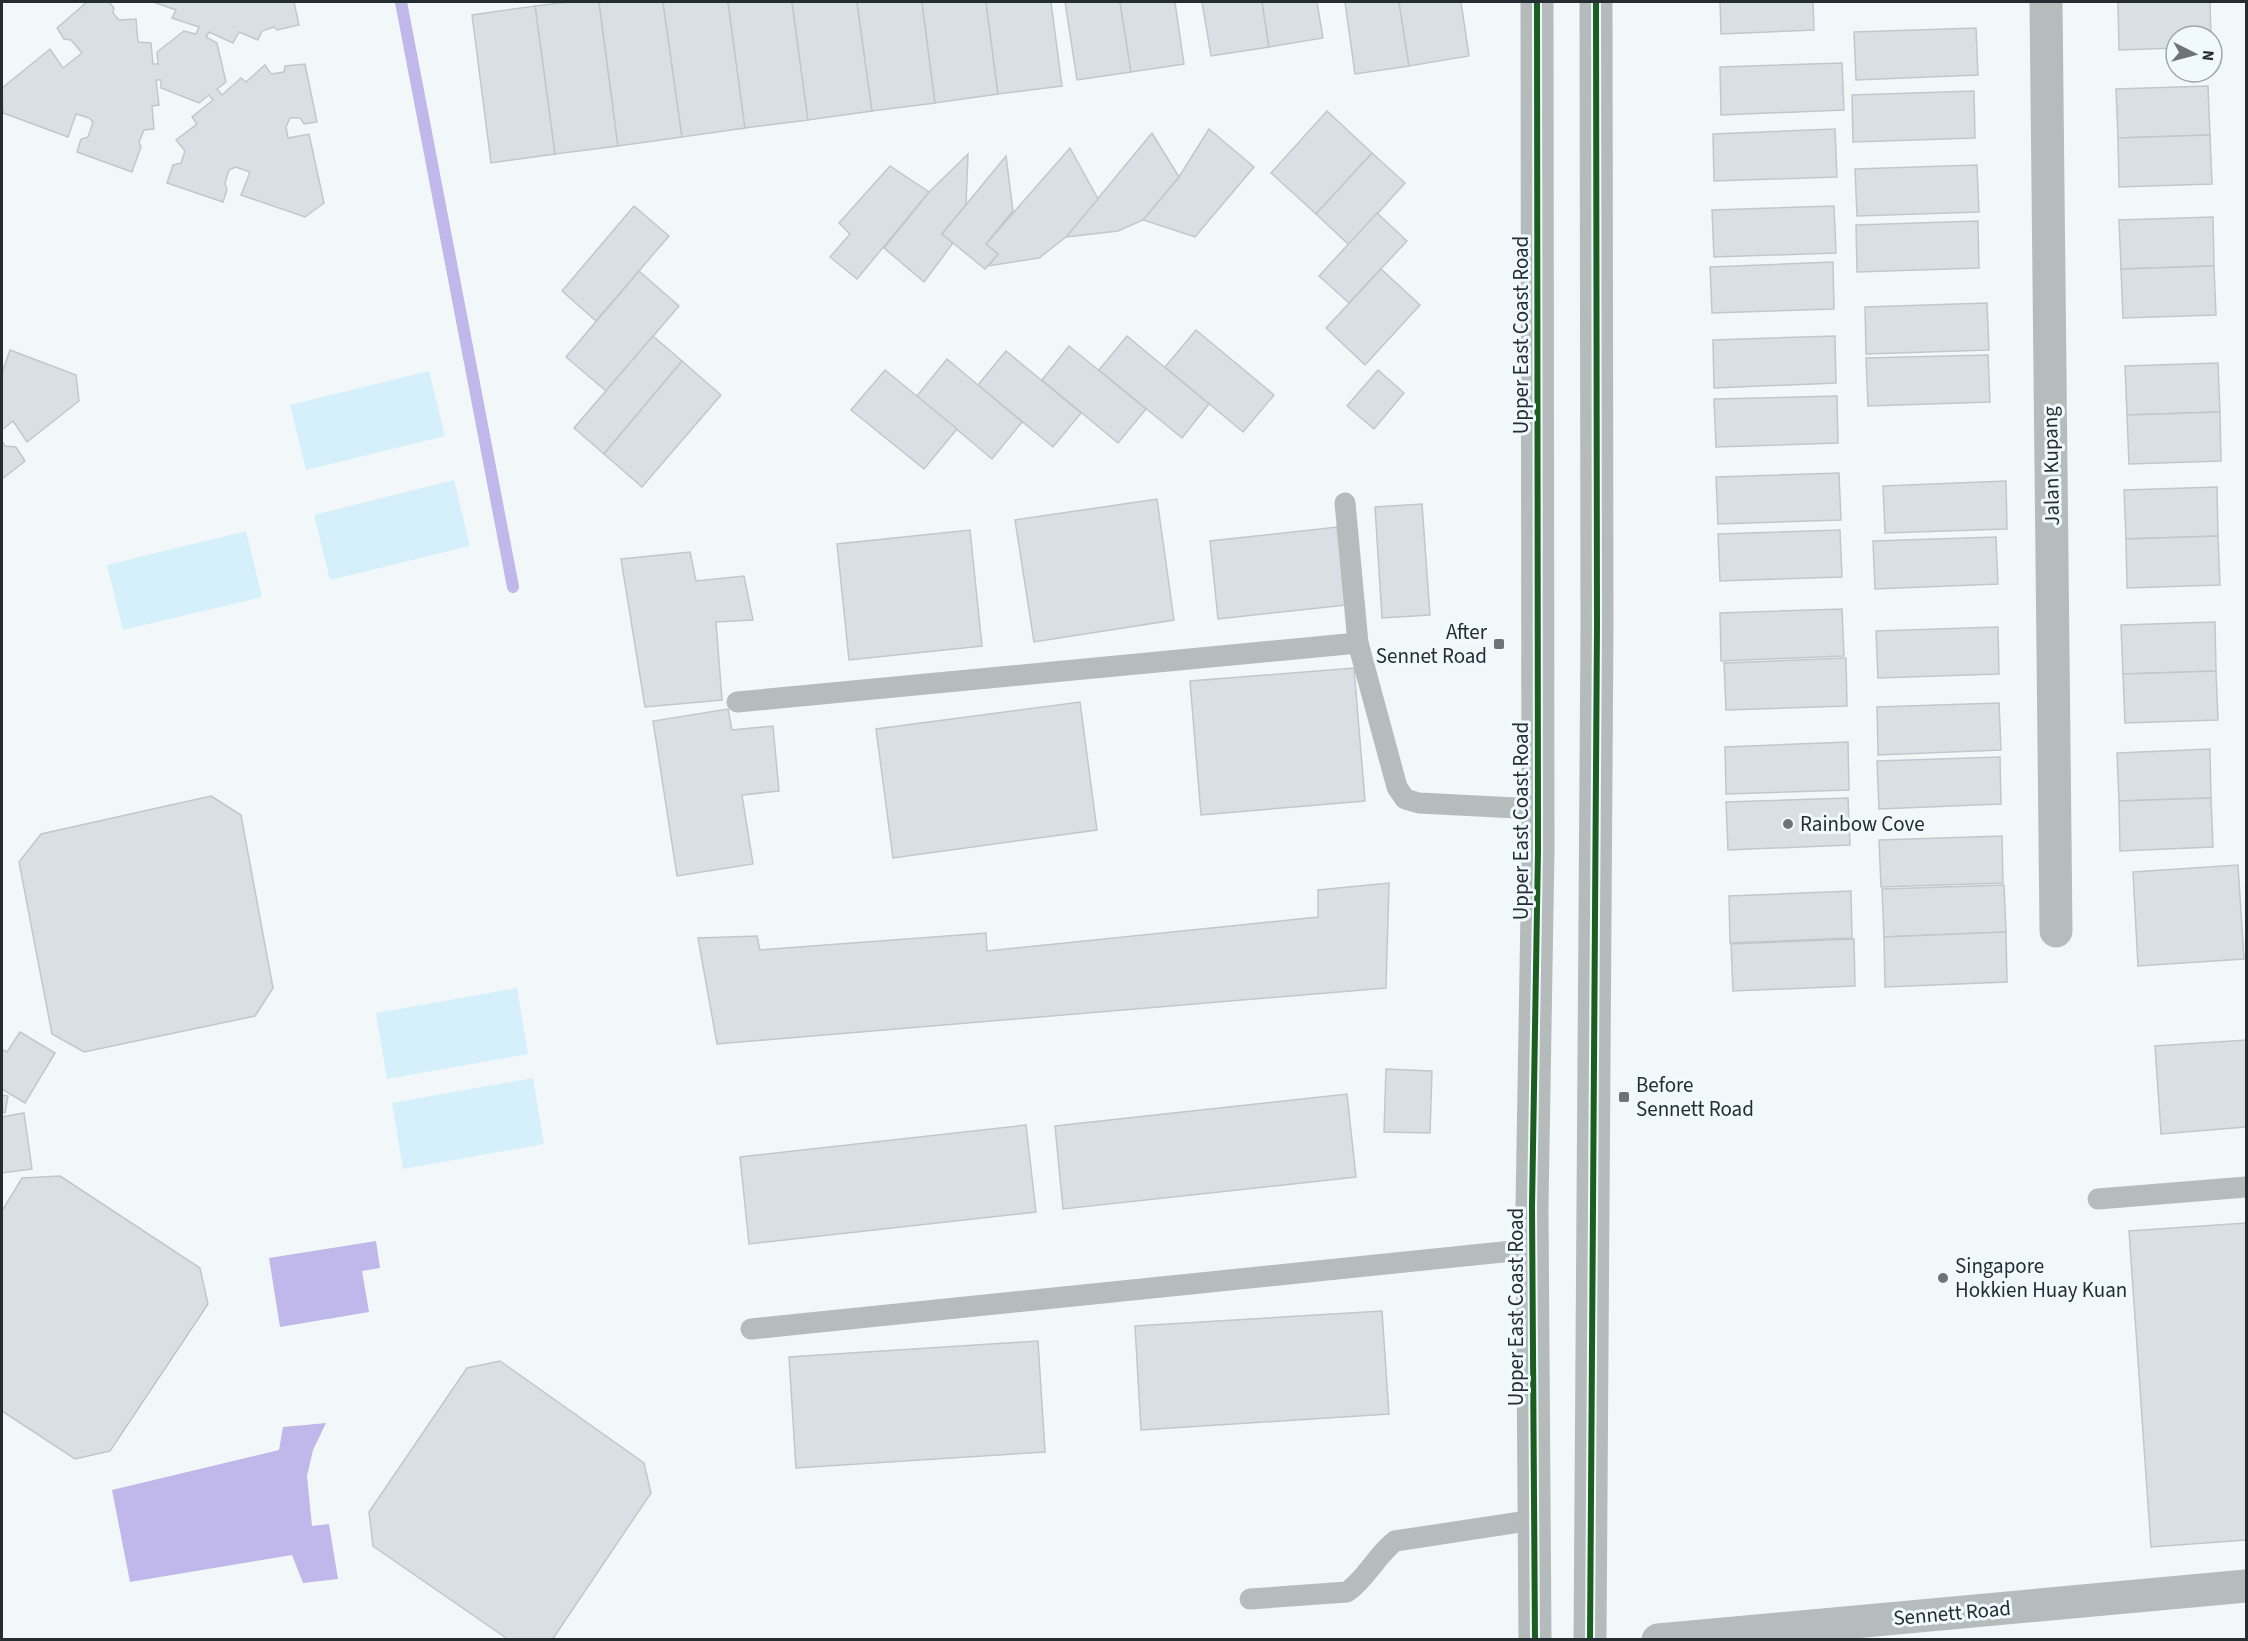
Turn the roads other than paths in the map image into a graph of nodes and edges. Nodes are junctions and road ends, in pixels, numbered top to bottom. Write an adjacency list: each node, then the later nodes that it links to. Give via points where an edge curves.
1 (1537, 2): 7 (main road, Upper East Coast Road)
2 (1596, 2): 17 (main road, via 1597,626)
3 (2046, 2): 8 (street, Jalan Kupang)
4 (1345, 503): 5 (lane)
5 (1358, 643): 6 (lane); 7 (lane, via 1397,787 1405,799)
6 (737, 702)
7 (1538, 809): 11 (main road, Upper East Coast Road)
8 (2056, 931)
9 (2247, 1187): 10 (lane)
10 (2098, 1199)
11 (1532, 1249): 12 (lane); 13 (main road, Upper East Coast Road)
12 (751, 1329)
13 (1534, 1520): 15 (lane, via 1395,1541 1382,1551 1360,1583 1347,1592); 16 (main road, Upper East Coast Road)
14 (2247, 1586): 18 (street, Sennett Road)
15 (1250, 1599)
16 (1535, 1640)
17 (1590, 1640)
18 (1658, 1640)

